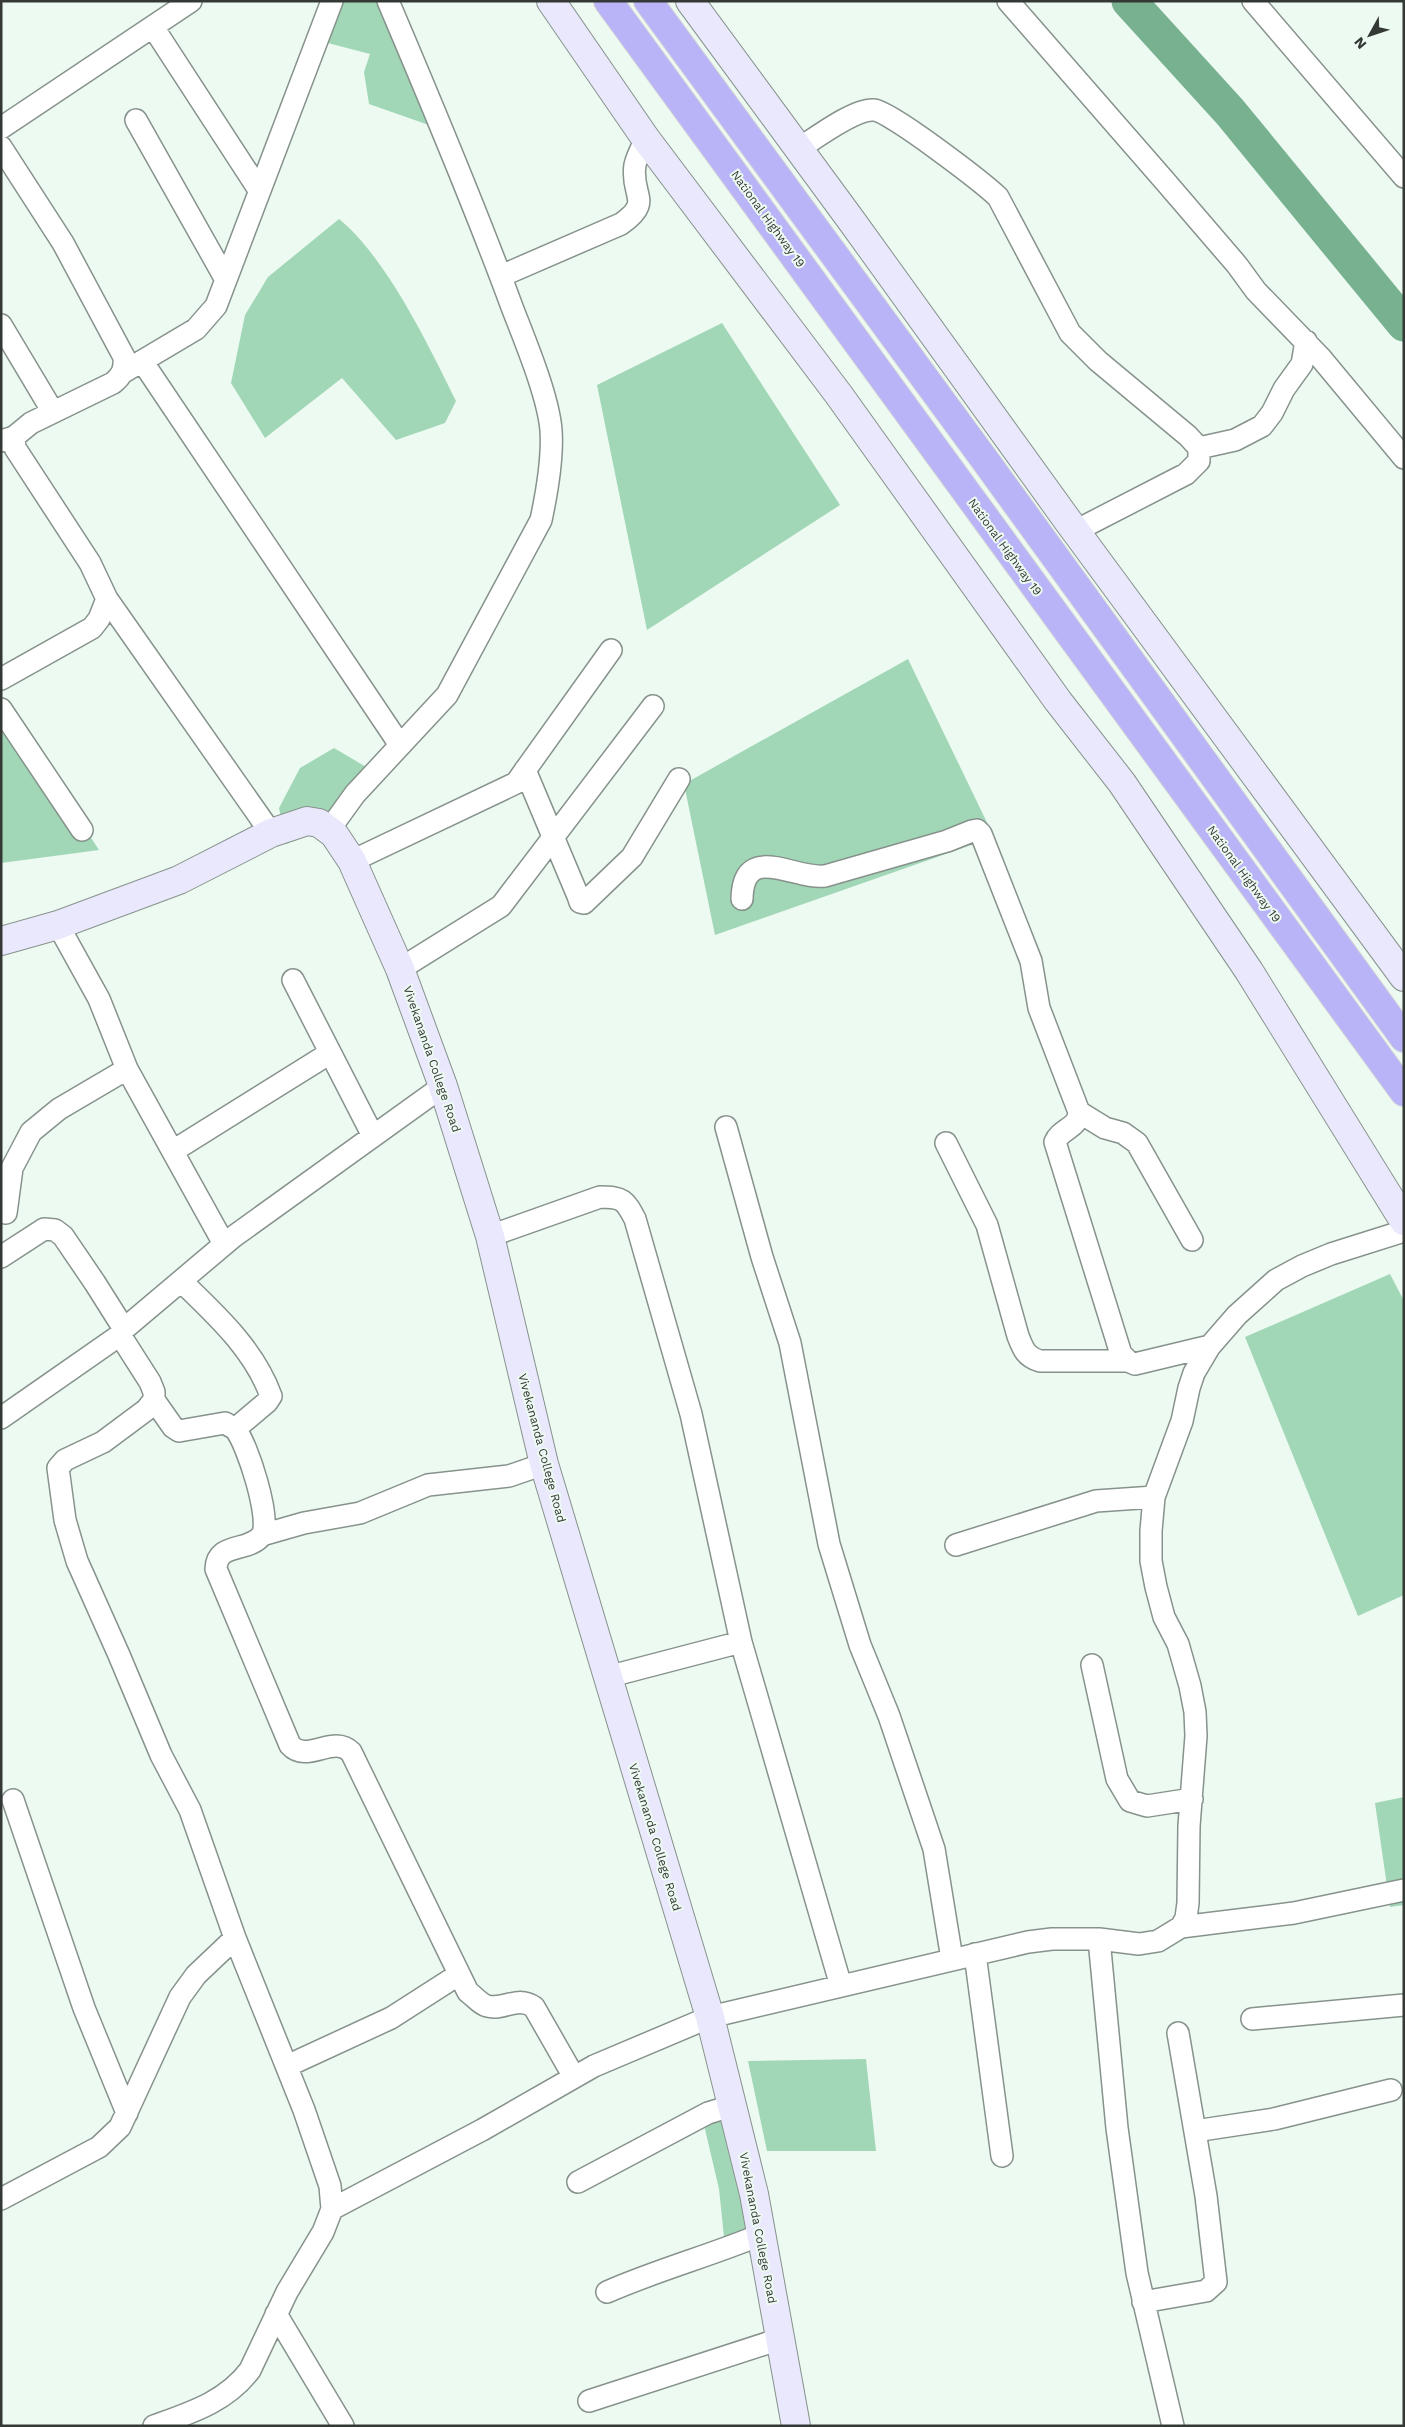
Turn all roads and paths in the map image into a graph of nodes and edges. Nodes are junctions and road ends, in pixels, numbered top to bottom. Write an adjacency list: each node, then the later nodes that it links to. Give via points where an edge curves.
1 (191, 1): 10 (street)
2 (332, 1): 17 (street)
3 (388, 1): 18 (street)
4 (551, 1): 13 (main road)
5 (608, 1): 52 (highway, National Highway 19)
6 (648, 1): 48 (highway)
7 (690, 1): 15 (main road)
8 (1008, 1): 21 (street, via 1256,291)
9 (1253, 1): 16 (street)
10 (153, 27): 12 (street); 17 (street)
11 (136, 120): 19 (street)
12 (1, 128)
13 (646, 139): 18 (street, via 635,164 640,204 636,214 621,224); 59 (main road, via 839,395 1058,701 1122,783 1249,971)
14 (1, 147): 23 (street, via 63,243 124,357)
15 (797, 150): 26 (street, via 861,112 875,110 893,118 980,180 998,197 1070,334); 46 (main road)
16 (1404, 177)
17 (259, 190): 19 (street)
18 (501, 276): 34 (street, via 551,428 541,520 446,695)
19 (225, 278): 22 (street, via 216,306 196,330)
20 (1, 325): 24 (street)
21 (1306, 341): 26 (street, via 1299,370 1262,426 1235,440); 27 (street)
22 (142, 361): 23 (street); 34 (street)
23 (122, 373): 24 (street, via 113,383)
24 (53, 412): 25 (street)
25 (8, 439): 29 (street, via 90,563)
26 (1199, 448): 28 (street, via 1198,461 1186,474)
27 (1404, 458)
28 (1087, 525)
29 (107, 599): 31 (street, via 92,628); 39 (street)
30 (611, 650): 35 (street)
31 (1, 679)
32 (653, 706): 40 (street)
33 (1, 709): 37 (street)
34 (400, 745): 38 (street, via 355,794)
35 (525, 770): 40 (street); 41 (street, via 516,783)
36 (679, 779): 40 (street, via 632,857 588,901 580,902)
37 (82, 830)
38 (329, 830): 39 (main road, via 319,823 307,821); 41 (main road, Vivekananda College Road)
39 (271, 833): 43 (main road, via 179,880)
40 (552, 839): 45 (street, via 501,906)
41 (352, 861): 45 (main road, Vivekananda College Road)
42 (742, 899): 53 (street, via 742,886 755,869 775,866 808,877 825,876 976,830 990,854 1031,961 1039,1008)
43 (58, 925): 44 (main road); 50 (street, via 99,999)
44 (1, 942)
45 (400, 969): 51 (main road, Vivekananda College Road)
46 (1404, 977)
47 (293, 980): 49 (street)
48 (1404, 1038)
49 (330, 1053): 55 (street); 57 (street)
50 (127, 1069): 57 (street); 58 (street, via 59,1109 31,1132 12,1168)
51 (443, 1086): 55 (street); 61 (main road, Vivekananda College Road)
52 (1404, 1092)
53 (1079, 1112): 62 (street, via 1137,1143); 68 (street, via 1075,1124 1057,1136 1057,1153 1121,1354)
54 (726, 1127): 86 (street, via 790,1343 829,1544 860,1645 889,1716 934,1849)
55 (373, 1136): 63 (street)
56 (946, 1143): 68 (street, via 987,1225 1025,1353 1040,1361)
57 (173, 1151): 63 (street)
58 (6, 1213)
59 (1404, 1221)
60 (1404, 1231): 67 (street, via 1331,1254 1276,1280 1237,1315)
61 (490, 1236): 72 (main road, Vivekananda College Road); 76 (street, via 600,1197 616,1197 626,1202 635,1219 691,1414)
62 (1192, 1240)
63 (224, 1244): 65 (street)
64 (1, 1257): 66 (street, via 44,1229 55,1230 90,1275)
65 (181, 1281): 66 (street); 71 (street, via 235,1335 271,1396)
66 (122, 1332): 69 (street, via 150,1382); 70 (street)
67 (1210, 1346): 68 (street, via 1148,1363); 73 (street, via 1194,1373 1182,1421)
68 (1128, 1361)
69 (154, 1400): 71 (street, via 179,1431 225,1423); 83 (street, via 146,1410 103,1442 66,1460 58,1468 65,1520 77,1561 161,1755 184,1796)
70 (1, 1418)
71 (235, 1429): 74 (street, via 254,1474 265,1524)
72 (544, 1464): 74 (street, via 509,1476 428,1485 360,1513 304,1523); 78 (main road, Vivekananda College Road)
73 (1154, 1497): 75 (street, via 1096,1502); 79 (street, via 1151,1561 1164,1617 1178,1644 1195,1712)
74 (262, 1535): 87 (street, via 253,1543 225,1551 219,1556 216,1569 290,1745 302,1753 334,1745 351,1752 435,1921)
75 (956, 1545)
76 (741, 1642): 78 (street); 88 (street)
77 (1092, 1665): 79 (street, via 1118,1779 1130,1801 1146,1806)
78 (607, 1677): 90 (main road, Vivekananda College Road)
79 (1192, 1799): 82 (street, via 1188,1903)
80 (13, 1800): 97 (street, via 84,2008)
81 (1404, 1890): 82 (street, via 1294,1913)
82 (1181, 1927): 84 (street, via 1158,1941 1139,1944)
83 (235, 1938): 93 (street); 97 (street, via 196,1976 180,1997)
84 (1099, 1940): 85 (street, via 1052,1939); 105 (street, via 1117,2128)
85 (974, 1954): 86 (street); 99 (street)
86 (952, 1959): 88 (street)
87 (458, 1976): 93 (street, via 391,2018); 94 (street, via 468,1992 486,2006 496,2008 517,2001 534,2007)
88 (841, 1986): 90 (street)
89 (1404, 2005): 91 (street)
90 (710, 2017): 94 (street); 96 (main road, Vivekananda College Road)
91 (1252, 2019)
92 (1178, 2033): 98 (street)
93 (287, 2066): 102 (street, via 330,2186)
94 (574, 2077): 102 (street)
95 (1391, 2090): 98 (street, via 1274,2119)
96 (731, 2106): 100 (street, via 708,2113); 103 (main road, Vivekananda College Road, via 754,2194)
97 (128, 2113): 101 (street, via 120,2127 99,2147)
98 (1195, 2131): 105 (street, via 1216,2282 1206,2291)
99 (1002, 2156)
100 (578, 2182)
101 (1, 2199)
102 (332, 2209): 106 (street, via 323,2232)
103 (760, 2235): 104 (street, via 714,2254 640,2277); 107 (main road, Vivekananda College Road)
104 (607, 2292)
105 (1143, 2302): 112 (street)
106 (276, 2314): 109 (street, via 250,2370 241,2382 210,2405); 110 (street)
107 (780, 2339): 108 (street); 111 (main road, Vivekananda College Road)
108 (589, 2401)
109 (154, 2426)
110 (343, 2426)
111 (796, 2426)
112 (1173, 2426)

